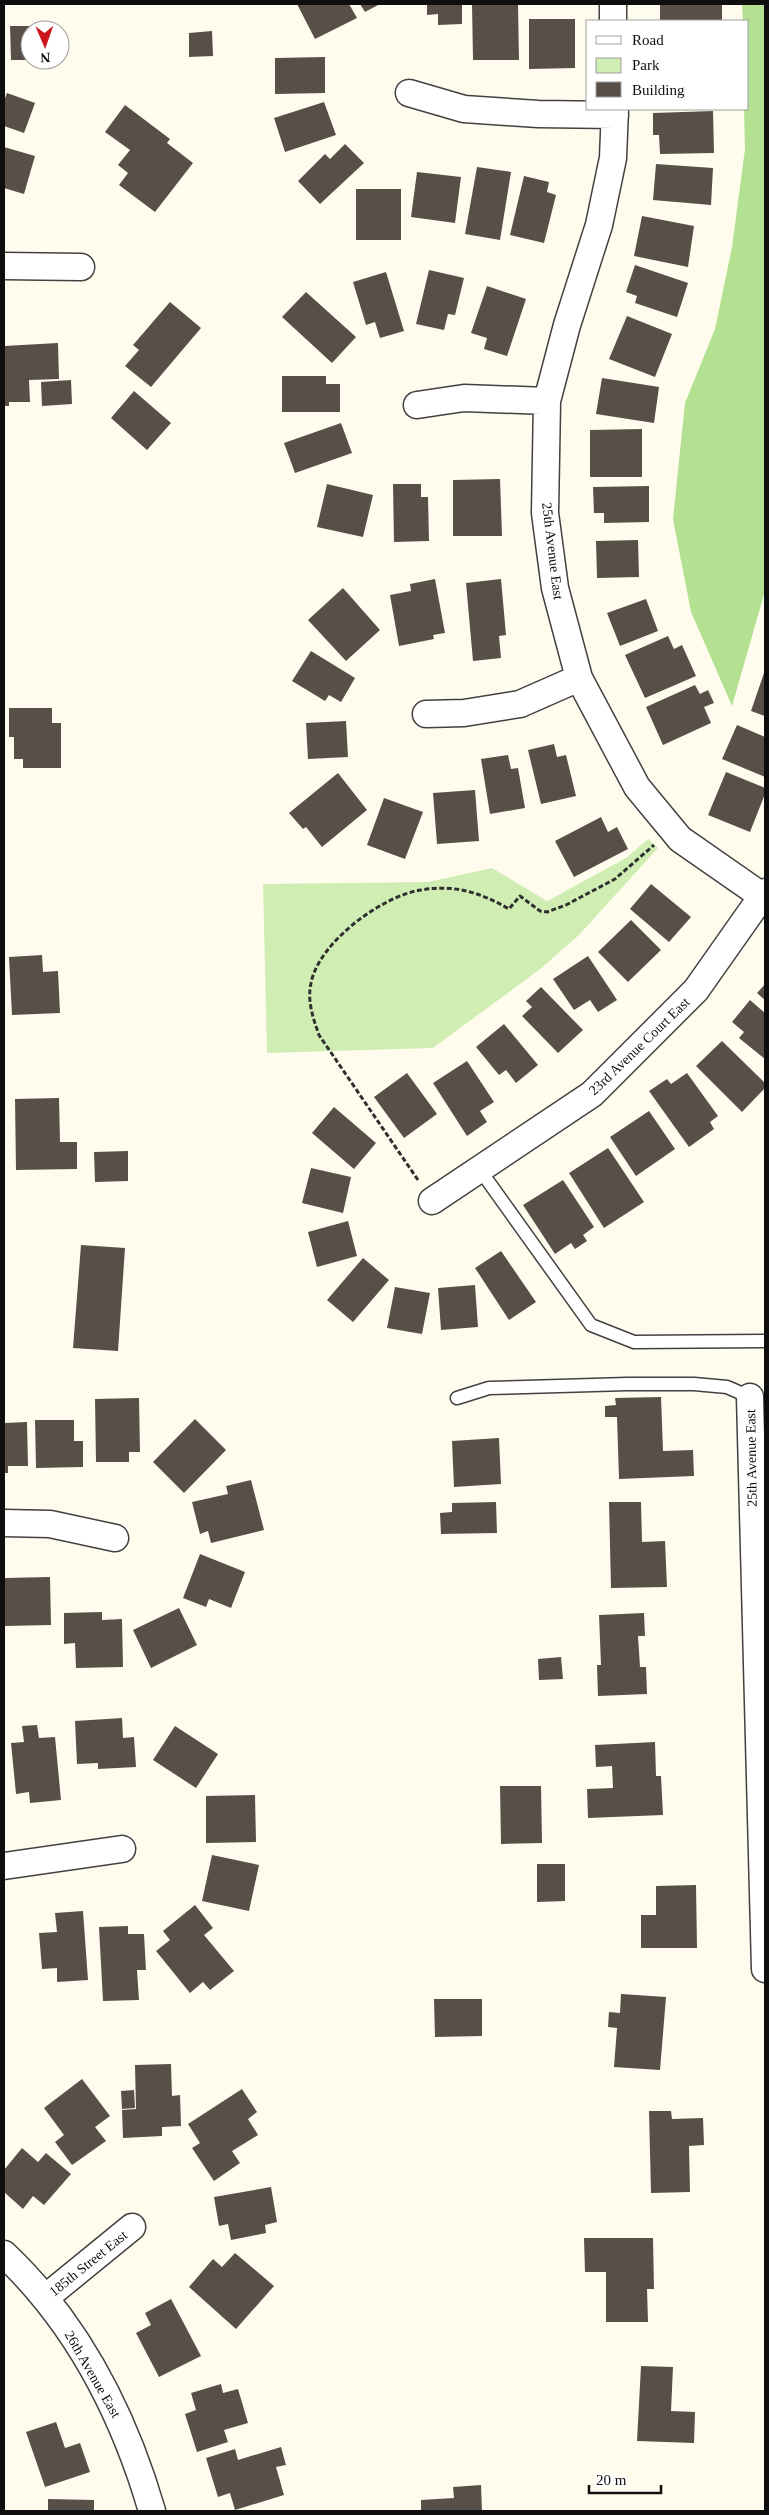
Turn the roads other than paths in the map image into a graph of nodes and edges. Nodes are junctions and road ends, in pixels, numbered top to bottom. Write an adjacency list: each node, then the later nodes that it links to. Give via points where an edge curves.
1 (613, 4): 2 (street)
2 (613, 20)
3 (409, 93): 4 (street, via 464,109 538,114)
4 (615, 112): 7 (street, 25th Avenue East, via 612,158 599,224 567,325)
5 (4, 266): 6 (street)
6 (81, 267)
7 (548, 401): 8 (street, via 464,398); 9 (street, 25th Avenue East, via 545,513 555,588)
8 (417, 405)
9 (579, 678): 10 (street, via 520,704 464,713); 11 (street, 25th Avenue East, via 637,787 680,839)
10 (426, 714)
11 (764, 894): 12 (street, 23rd Avenue Court East, via 696,990 592,1094)
12 (480, 1170): 13 (street, 23rd Avenue Court East); 14 (lane, via 591,1325 634,1342)
13 (432, 1201)
14 (765, 1341)
15 (750, 1397): 16 (lane, via 727,1387 627,1384 489,1388); 17 (street, 25th Avenue East)
16 (457, 1398)
17 (759, 1492): 22 (street, 25th Avenue East)
18 (4, 1523): 19 (street, via 50,1524)
19 (115, 1538)
20 (122, 1849): 21 (street)
21 (4, 1866)
22 (765, 1969)
23 (132, 2227): 25 (street, 185th Street East)
24 (4, 2254): 25 (street, 26th Avenue East)
25 (45, 2298): 26 (street, 26th Avenue East, via 93,2368 120,2420)
26 (152, 2511)

